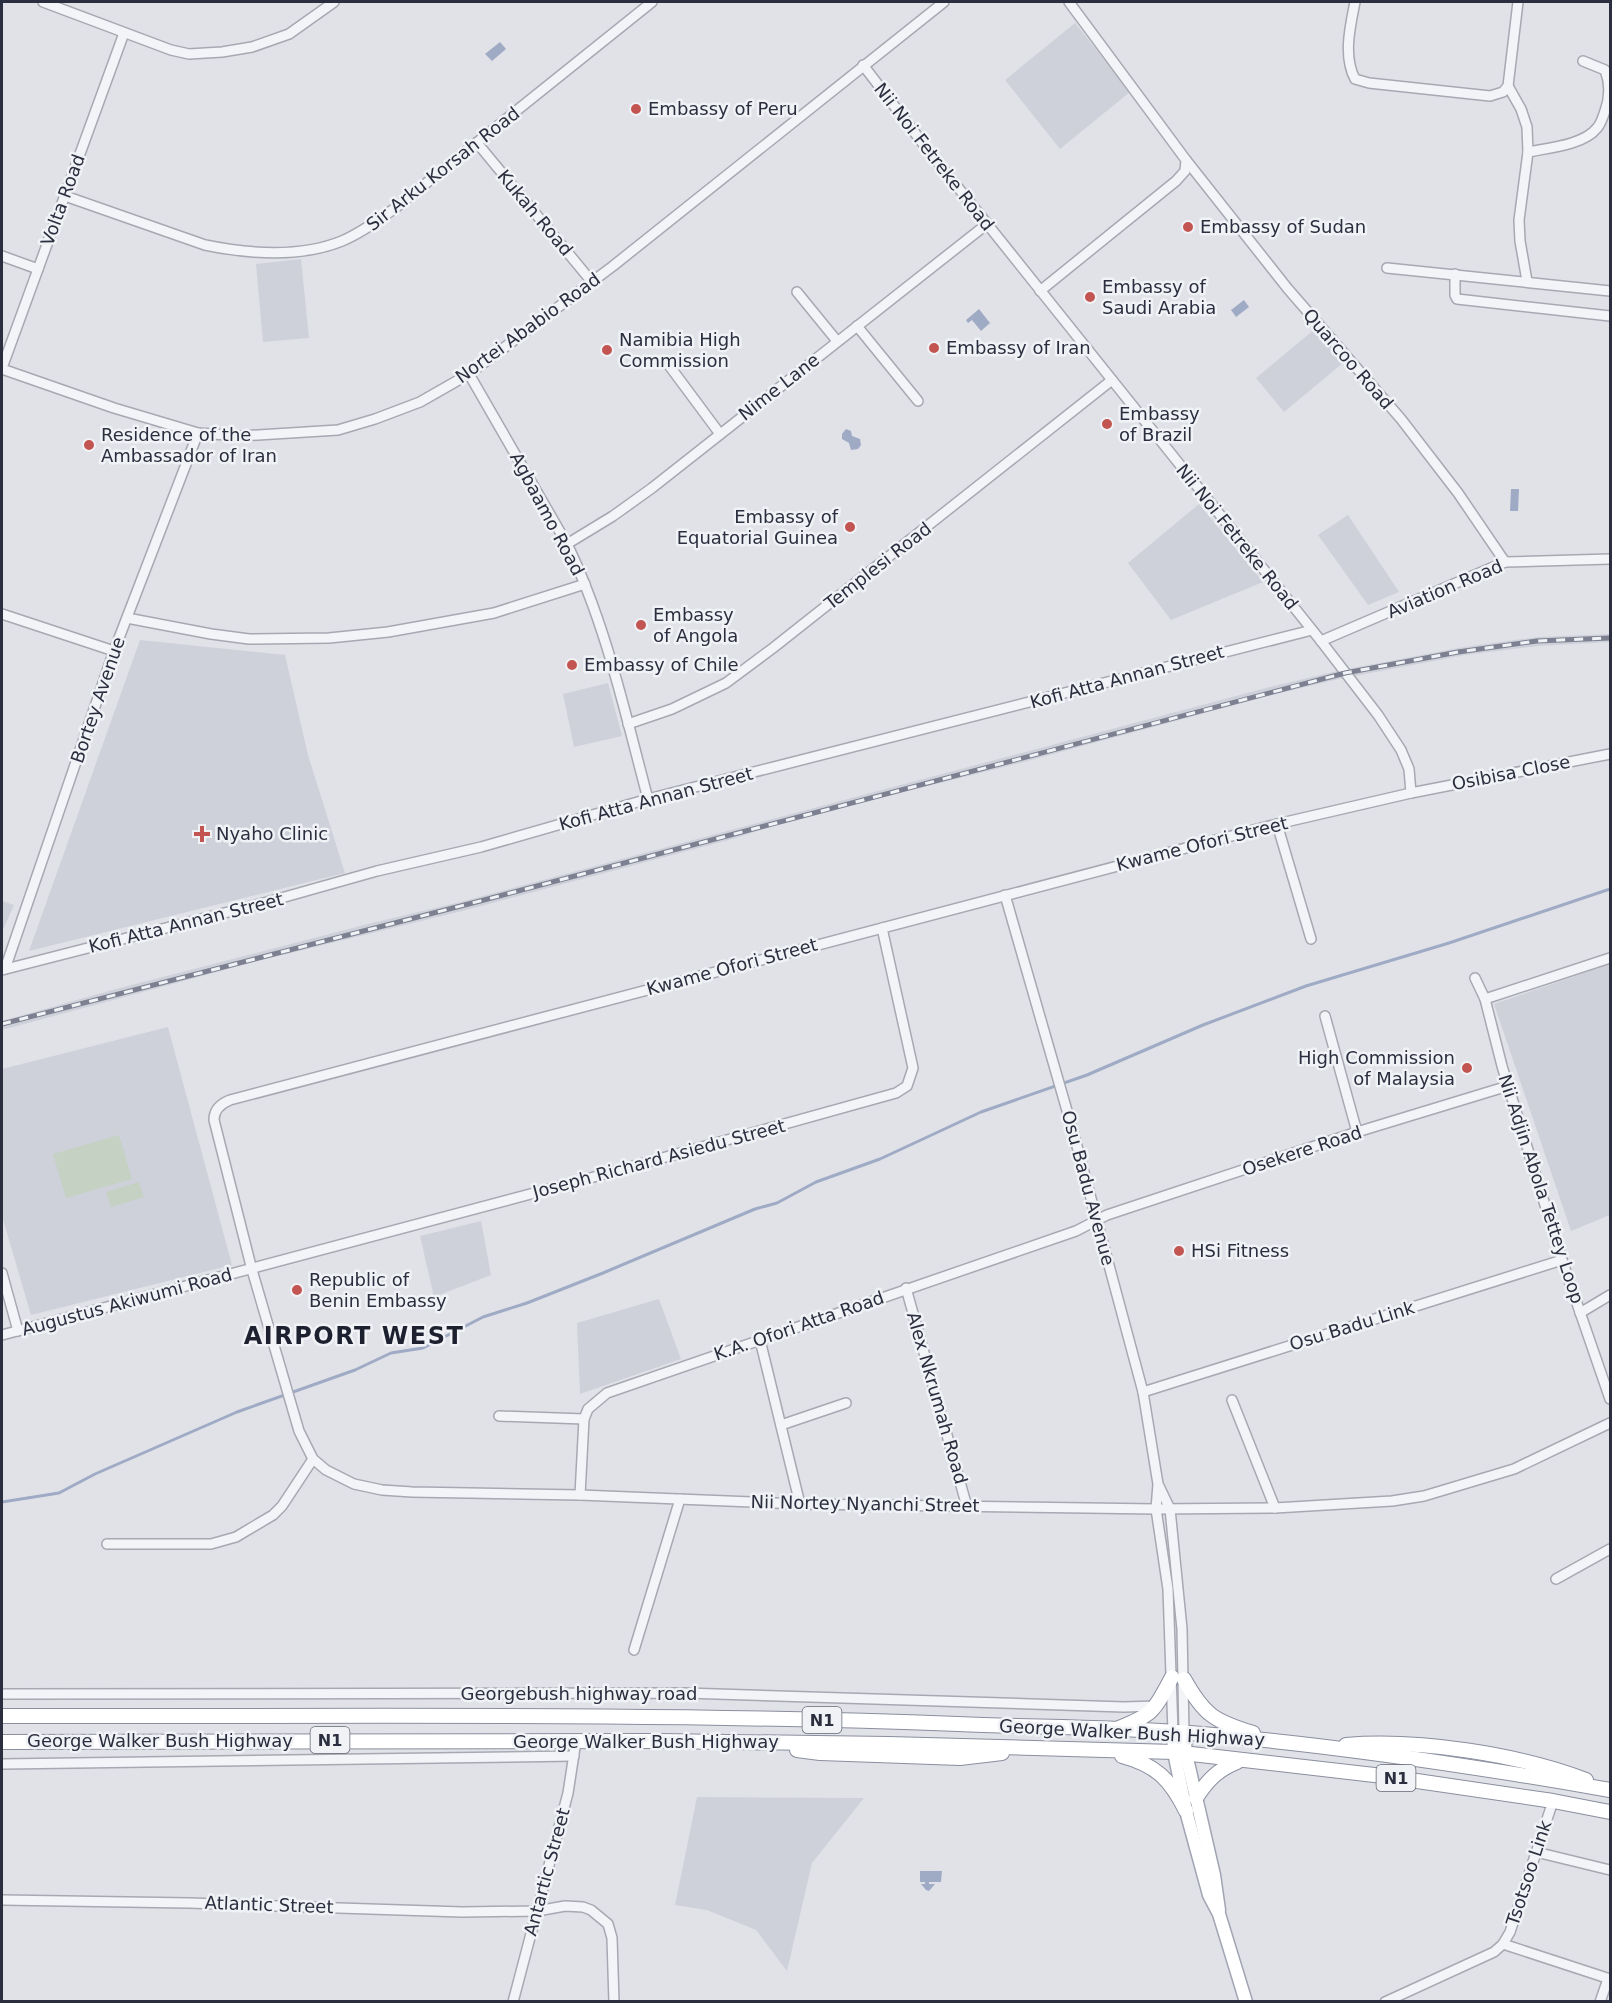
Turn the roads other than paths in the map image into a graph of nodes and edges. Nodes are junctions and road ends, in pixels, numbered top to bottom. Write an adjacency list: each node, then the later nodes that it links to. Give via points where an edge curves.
1 (334, 2): 8 (street, via 289,34 222,52 189,54)
2 (652, 2): 12 (street, Sir Arku Korsah Road)
3 (944, 2): 10 (street, Nortei Ababio Road)
4 (1069, 2): 14 (street, Quarcoo Road)
5 (1355, 2): 11 (street, via 1349,42 1349,67 1355,80 1490,96)
6 (1518, 2): 11 (street)
7 (50, 3): 8 (street)
8 (124, 33): 15 (street, Volta Road)
9 (1583, 61): 13 (street, via 1605,70 1609,82 1608,102 1598,128 1570,144)
10 (863, 65): 16 (street, Nii Noi Fetreke Road); 22 (street, Nortei Ababio Road)
11 (1508, 86): 13 (street, via 1526,118)
12 (478, 144): 15 (street, Sir Arku Korsah Road, via 363,231 340,242 303,250 261,254 205,245); 22 (street, Kukah Road)
13 (1528, 152): 21 (street, via 1519,220)
14 (1186, 160): 23 (street, via 1185,171 1176,181); 38 (street, Quarcoo Road, via 1288,289 1401,419)
15 (65, 196): 19 (street, Volta Road)
16 (987, 224): 23 (street, Nii Noi Fetreke Road); 27 (street, Nime Lane)
17 (2, 256): 19 (street)
18 (1387, 268): 20 (street)
19 (38, 269): 30 (street, Volta Road)
20 (1455, 274): 21 (street); 26 (street, via 1457,299)
21 (1527, 281): 24 (street)
22 (592, 282): 31 (street, Nortei Ababio Road)
23 (1040, 291): 32 (street, Nii Noi Fetreke Road)
24 (1611, 291)
25 (798, 292): 28 (street)
26 (1611, 316)
27 (857, 326): 28 (street, Nime Lane); 33 (street)
28 (837, 341): 35 (street, Nime Lane)
29 (668, 364): 35 (street)
30 (2, 368): 34 (street, Nortei Ababio Road)
31 (469, 374): 34 (street, Nortei Ababio Road, via 420,402 338,430 241,436); 36 (street, Agbaamo Road)
32 (1112, 380): 42 (street, Nii Noi Fetreke Road); 45 (street, Templesi Road, via 726,683 672,709)
33 (918, 401)
34 (198, 434): 41 (street, Bortey Avenue)
35 (720, 434): 36 (street, Nime Lane, via 629,505)
36 (567, 544): 39 (street, Agbaamo Road)
37 (1611, 559): 38 (street, Aviation Road)
38 (1505, 562): 43 (street, Aviation Road)
39 (585, 584): 41 (street, via 473,617 329,638 249,639); 45 (street, Agbaamo Road)
40 (2, 614): 44 (street)
41 (127, 618): 44 (street, Bortey Avenue)
42 (1312, 630): 43 (street, Nii Noi Fetreke Road); 48 (street, Kofi Atta Annan Street)
43 (1321, 641): 47 (street, Nii Noi Fetreke Road, via 1401,750 1409,769)
44 (114, 651): 54 (street, Bortey Avenue)
45 (628, 724): 48 (street, Agbaamo Road)
46 (1611, 754): 47 (street, Osibisa Close)
47 (1411, 793): 49 (street, Kwame Ofori Street)
48 (648, 799): 54 (street, Kofi Atta Annan Street, via 470,850)
49 (1277, 824): 50 (street, Kwame Ofori Street); 52 (street)
50 (1005, 895): 51 (street, Kwame Ofori Street); 60 (street, Osu Badu Avenue)
51 (882, 928): 62 (street, Joseph Richard Asiedu Street, via 913,1068 907,1086 896,1093); 62 (street, Kwame Ofori Street, via 224,1102 216,1110 214,1120)
52 (1311, 939)
53 (1611, 958): 56 (street)
54 (3, 970)
55 (1475, 978): 56 (street, Nii Adjin Abola Tettey Loop)
56 (1485, 999): 58 (street, Nii Adjin Abola Tettey Loop)
57 (1325, 1016): 59 (street)
58 (1508, 1086): 59 (street, Osekere Road); 61 (street, Nii Adjin Abola Tettey Loop)
59 (1357, 1132): 60 (street, Osekere Road)
60 (1097, 1220): 64 (street, K.A. Ofori Atta Road, via 1076,1231); 70 (street, Osu Badu Avenue)
61 (1562, 1260): 66 (street, Nii Adjin Abola Tettey Loop); 70 (street, Osu Badu Link)
62 (252, 1270): 67 (street, Augustus Akiwumi Road); 78 (street, Nii Nortey Nyanchi Street, via 289,1402)
63 (2, 1273): 67 (street)
64 (906, 1288): 69 (street, K.A. Ofori Atta Road); 83 (street, Alex Nkrumah Road)
65 (1611, 1295): 66 (street)
66 (1580, 1313): 71 (street, Nii Adjin Abola Tettey Loop)
67 (18, 1330): 68 (street, Augustus Akiwumi Road)
68 (2, 1335)
69 (760, 1340): 75 (street, K.A. Ofori Atta Road, via 607,1393 588,1409); 77 (street)
70 (1143, 1392): 79 (street, Osu Badu Avenue)
71 (1611, 1399)
72 (1232, 1400): 84 (street)
73 (846, 1403): 77 (street)
74 (500, 1416): 75 (street)
75 (584, 1419): 80 (street)
76 (1611, 1424): 84 (street, Nii Nortey Nyanchi Street, via 1514,1469 1424,1496)
77 (781, 1425): 82 (street)
78 (313, 1459): 80 (street, Nii Nortey Nyanchi Street, via 346,1481 382,1490); 87 (street, via 282,1506 236,1537 211,1544)
79 (1158, 1484): 85 (street, Osu Badu Avenue); 86 (street, Osu Badu Avenue)
80 (580, 1496): 81 (street, Nii Nortey Nyanchi Street)
81 (680, 1499): 82 (street, Nii Nortey Nyanchi Street); 90 (street)
82 (800, 1504): 83 (street, Nii Nortey Nyanchi Street)
83 (967, 1507): 85 (street, Nii Nortey Nyanchi Street)
84 (1275, 1508): 86 (street, Nii Nortey Nyanchi Street)
85 (1156, 1509): 86 (street, Nii Nortey Nyanchi Street); 91 (street, Osu Badu Avenue)
86 (1170, 1509): 91 (street, Osu Badu Avenue, via 1182,1629)
87 (107, 1544)
88 (1611, 1549): 89 (street)
89 (1556, 1579)
90 (634, 1650)
91 (1178, 1678): 93 (highway); 96 (street, Osu Badu Avenue); 98 (highway, via 1207,1713 1227,1725)
92 (2, 1694): 93 (street, Georgebush highway road, via 685,1693)
93 (1157, 1706): 95 (highway, via 1144,1718)
94 (2, 1716): 95 (highway, George Walker Bush Highway / N1, via 711,1718)
95 (1114, 1730): 96 (highway, George Walker Bush Highway / N1)
96 (1179, 1733): 98 (highway, George Walker Bush Highway / N1); 101 (main road)
97 (576, 1741): 99 (highway, George Walker Bush Highway / N1); 100 (highway, George Walker Bush Highway / N1, via 760,1742 820,1753 960,1758 1041,1748); 102 (street, Antartic Street)
98 (1278, 1741): 105 (highway, George Walker Bush Highway / N1, via 1321,1747 1386,1743 1461,1750 1555,1768)
99 (2, 1742)
100 (1097, 1749): 101 (highway, George Walker Bush Highway / N1); 108 (highway, via 1155,1769 1169,1782)
101 (1180, 1753): 103 (highway, George Walker Bush Highway / N1); 106 (main road); 108 (main road)
102 (574, 1756): 104 (street); 113 (street, Antartic Street)
103 (1239, 1761): 106 (highway, via 1222,1768); 107 (highway, George Walker Bush Highway / N1, via 1383,1776)
104 (2, 1764)
105 (1611, 1789)
106 (1196, 1798): 114 (main road)
107 (1553, 1801): 109 (highway, George Walker Bush Highway / N1); 110 (street, Tsotsoo Link)
108 (1186, 1811): 114 (main road, via 1209,1895)
109 (1611, 1812)
110 (1536, 1852): 111 (street); 115 (street, Tsotsoo Link)
111 (1611, 1870)
112 (2, 1900): 113 (street, Atlantic Street)
113 (537, 1911): 117 (street, Antartic Street); 118 (street, Atlantic Street, via 583,1907 608,1924)
114 (1219, 1914): 119 (main road)
115 (1503, 1944): 116 (street); 120 (street, via 1494,1952)
116 (1609, 1979): 121 (street)
117 (513, 2001)
118 (614, 2001)
119 (1246, 2001)
120 (1385, 2001)
121 (1600, 2001)

